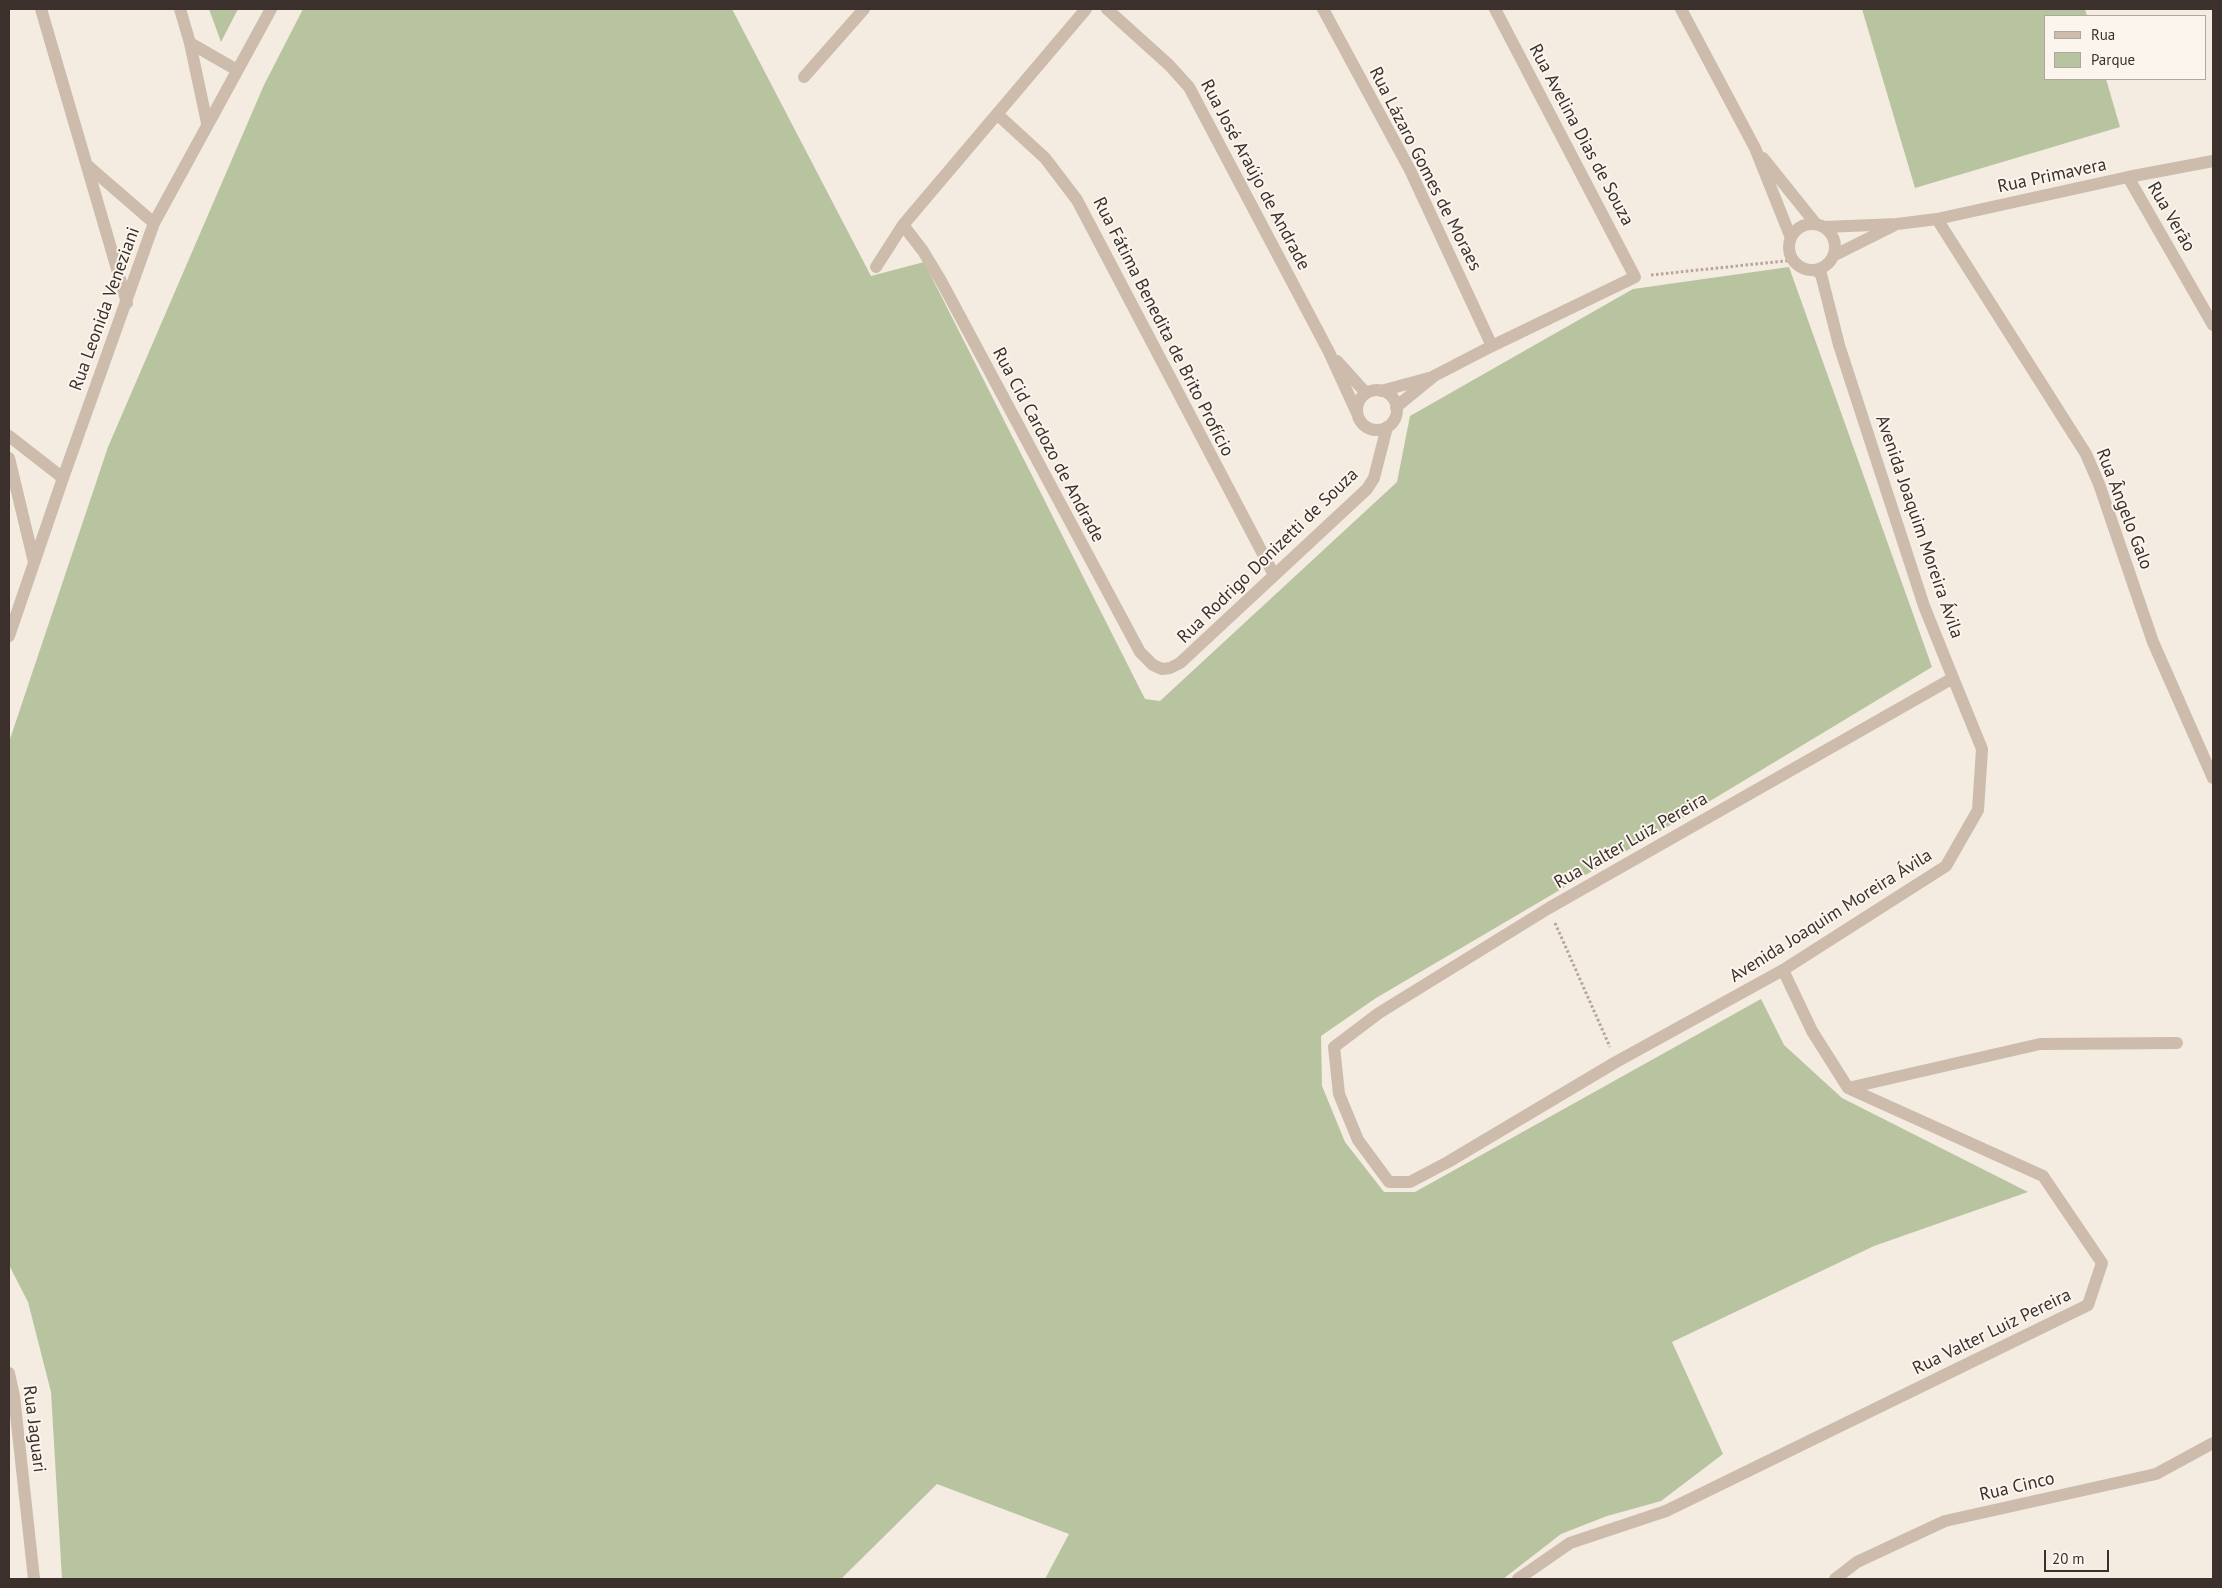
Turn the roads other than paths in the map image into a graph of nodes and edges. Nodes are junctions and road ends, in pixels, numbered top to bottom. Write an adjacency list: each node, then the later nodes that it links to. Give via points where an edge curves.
1 (41, 9): 17 (street)
2 (180, 9): 10 (street)
3 (271, 9): 11 (street, Rua Leonida Veneziani)
4 (864, 9): 12 (street)
5 (1086, 9): 13 (street)
6 (1107, 9): 31 (street, Rua José Araújo de Andrade, via 1189,87)
7 (1323, 9): 30 (street, Rua Lázaro Gomes de Moraes, via 1410,170)
8 (1495, 9): 30 (street, Rua Avelina Dias de Souza, via 1635,277)
9 (1681, 9): 15 (street)
10 (190, 43): 11 (street); 14 (street)
11 (237, 70): 14 (street, Rua Leonida Veneziani)
12 (804, 77)
13 (997, 114): 22 (street); 44 (street, Rua Fátima Benedita de Brito Profício, via 1045,158 1077,200)
14 (207, 123): 20 (street, Rua Leonida Veneziani)
15 (1755, 148): 23 (street); 24 (street)
16 (2213, 161): 18 (street, Rua Primavera)
17 (88, 166): 20 (street); 28 (street)
18 (2128, 177): 19 (street, Rua Primavera); 29 (street, Rua Verão)
19 (1937, 219): 21 (street, Rua Primavera); 48 (street, Rua Ângelo Galo, via 2086,454 2153,642)
20 (154, 223): 28 (street, Rua Leonida Veneziani)
21 (1897, 224): 23 (street, Rua Primavera); 25 (street, Rua Primavera)
22 (903, 225): 26 (street); 46 (street, Rua Cid Cardozo de Andrade, via 940,279 1140,652 1153,665)
23 (1820, 226): 24 (street, via 1801,227); 25 (street, via 1834,240)
24 (1791, 238): 27 (street, via 1790,253 1794,260 1799,266)
25 (1833, 256): 27 (street, via 1829,263)
26 (876, 267)
27 (1815, 270): 47 (street, Avenida Joaquim Moreira Ávila, via 1821,274 1842,354 1924,606)
28 (127, 303): 42 (street, Rua Leonida Veneziani)
29 (2213, 326)
30 (1492, 346): 32 (street)
31 (1329, 352): 34 (street, Rua José Araújo de Andrade); 36 (street, Rua José Araújo de Andrade)
32 (1434, 376): 33 (street); 35 (street)
33 (1381, 391): 34 (street); 35 (street, via 1388,394)
34 (1366, 393): 36 (street, via 1361,398)
35 (1396, 408): 37 (street)
36 (1357, 413): 38 (street, via 1365,426)
37 (1387, 427): 38 (street); 41 (street, Rua Rodrigo Donizetti de Souza)
38 (1372, 430): 41 (street, Rua Rodrigo Donizetti de Souza)
39 (9, 436): 42 (street)
40 (9, 458): 43 (street)
41 (1377, 461): 44 (street, Rua Rodrigo Donizetti de Souza, via 1374,478 1367,489)
42 (63, 478): 43 (street, Rua Leonida Veneziani)
43 (34, 562): 45 (street, Rua Leonida Veneziani)
44 (1274, 575): 46 (street, Rua Rodrigo Donizetti de Souza, via 1180,663)
45 (9, 636)
46 (1170, 668)
47 (1953, 678): 49 (street, Avenida Joaquim Moreira Ávila, via 1982,749 1978,810 1946,866); 51 (street, Rua Valter Luiz Pereira, via 1548,908 1379,1013)
48 (2213, 778)
49 (1783, 970): 51 (street, Avenida Joaquim Moreira Ávila, via 1616,1062 1410,1182 1389,1182 1358,1140 1339,1094); 52 (street, via 1812,1031)
50 (2177, 1043): 52 (street, via 2040,1044)
51 (1334, 1047)
52 (1848, 1088): 56 (street, Rua Valter Luiz Pereira, via 2042,1176 2102,1263 2088,1305 1666,1511 1570,1543)
53 (9, 1373): 55 (street, Rua Jaguari)
54 (2213, 1443): 57 (street, Rua Cinco, via 2156,1474 1945,1521 1857,1562)
55 (34, 1579)
56 (1518, 1579)
57 (1835, 1579)

